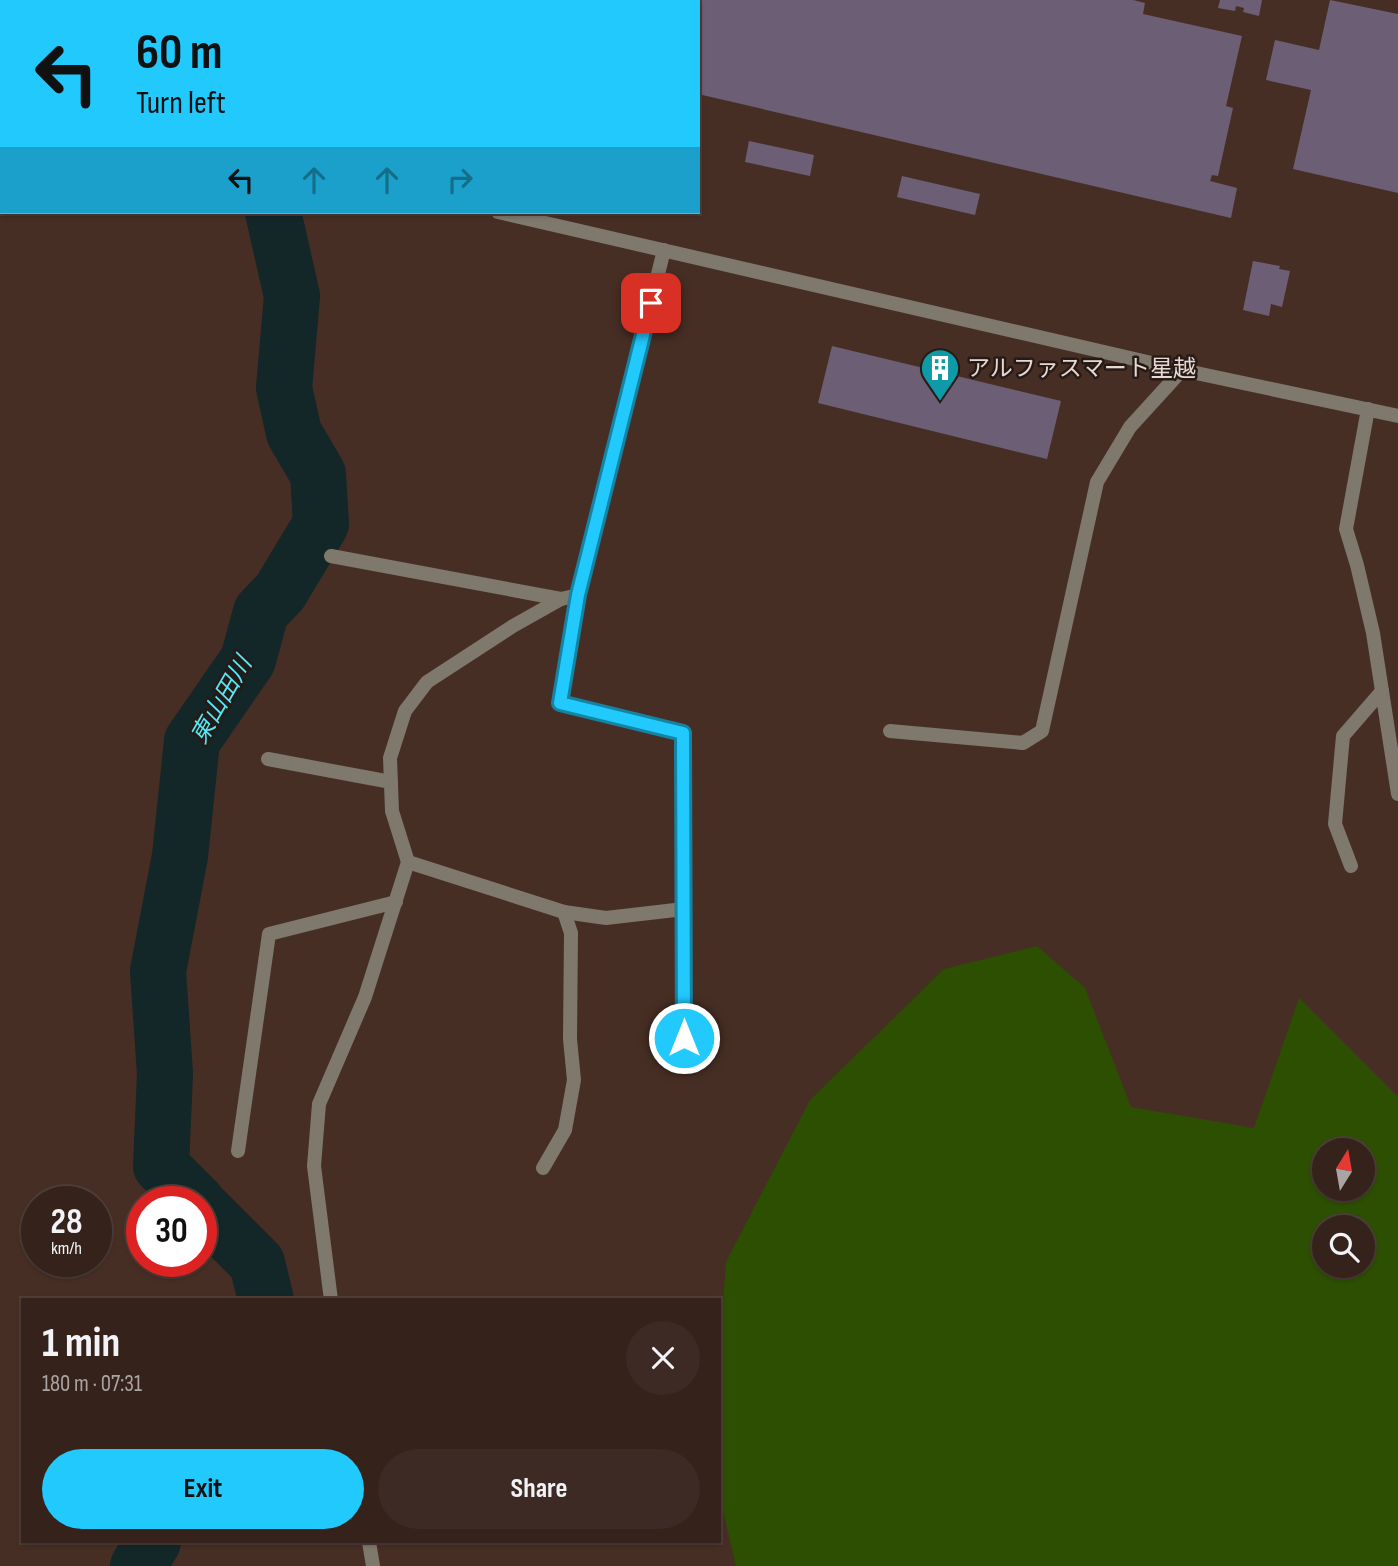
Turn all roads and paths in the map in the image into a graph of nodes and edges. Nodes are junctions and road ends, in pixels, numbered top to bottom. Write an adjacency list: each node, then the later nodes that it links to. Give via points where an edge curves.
1 (507, 214): 2 (street)
2 (664, 250): 3 (street); 7 (street)
3 (1182, 370): 4 (street); 10 (street, via 1130,426 1097,482 1042,731 1023,743)
4 (1368, 409): 5 (street); 9 (street, via 1346,529 1373,633)
5 (1398, 416)
6 (331, 556): 8 (street)
7 (578, 595): 8 (street); 18 (street, via 560,703 683,733)
8 (561, 599): 13 (street, via 427,682 405,711 390,758)
9 (1382, 691): 11 (street); 16 (street, via 1343,736 1335,824)
10 (890, 731)
11 (1393, 737): 14 (street)
12 (268, 759): 13 (street)
13 (391, 782): 15 (street, via 392,811)
14 (1398, 794)
15 (408, 862): 17 (street); 19 (street)
16 (1351, 866)
17 (396, 902): 21 (street, via 269,934); 23 (street, via 365,997 319,1104 314,1166)
18 (684, 909): 19 (street, via 606,918); 20 (street)
19 (564, 912): 22 (street, via 571,933 574,1080 565,1130)
20 (684, 1038)
21 (238, 1151)
22 (543, 1168)
23 (331, 1298)
24 (369, 1543): 25 (street)
25 (373, 1566)

